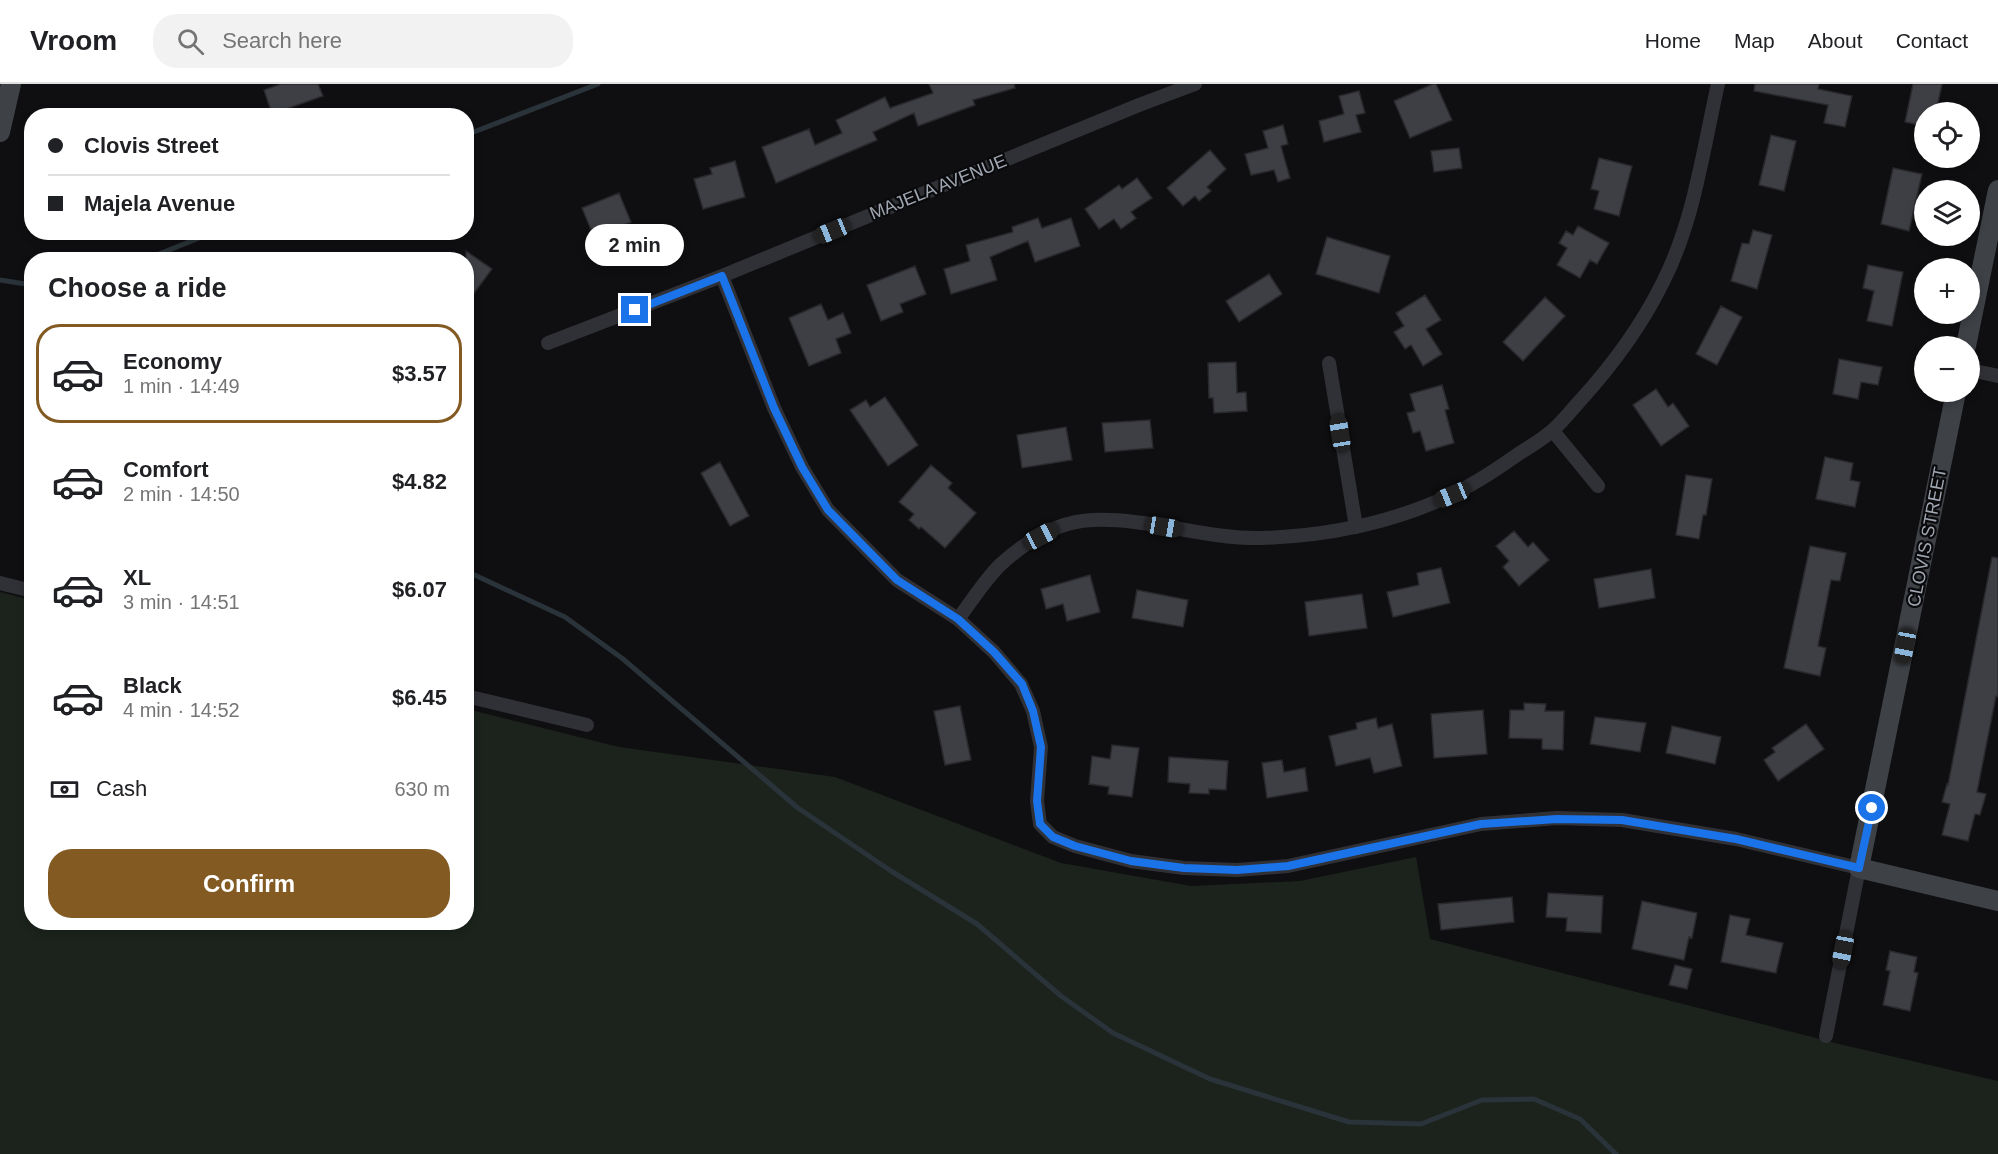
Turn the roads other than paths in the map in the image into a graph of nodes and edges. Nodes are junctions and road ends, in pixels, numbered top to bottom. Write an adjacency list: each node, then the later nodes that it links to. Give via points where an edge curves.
1 (11, 84): 4 (street)
2 (1195, 84): 6 (street, MAJELA AVENUE)
3 (1718, 84): 13 (street, via 1692,205 1664,282 1629,342)
4 (0, 132)
5 (1998, 190): 7 (street)
6 (722, 276): 8 (street, MAJELA AVENUE); 18 (street, via 774,408 828,510 897,580)
7 (1967, 336)
8 (548, 344)
9 (1329, 363): 15 (street)
10 (1980, 372): 11 (street)
11 (1998, 376)
12 (1954, 402): 21 (street, CLOVIS STREET)
13 (1553, 430): 14 (street); 15 (street, via 1452,495)
14 (1598, 486)
15 (1356, 527): 18 (street, via 1259,538 1091,520 1056,528 1026,544 999,567)
16 (0, 583): 17 (street)
17 (24, 589)
18 (958, 619): 21 (street, via 1022,684 1041,747 1037,801 1040,824 1053,837 1075,846 1131,861 1237,870 1288,866 1481,824 1622,820 1736,839)
19 (474, 698): 20 (street)
20 (587, 725)
21 (1859, 868): 22 (street); 23 (street, CLOVIS STREET)
22 (1998, 901)
23 (1826, 1036)

